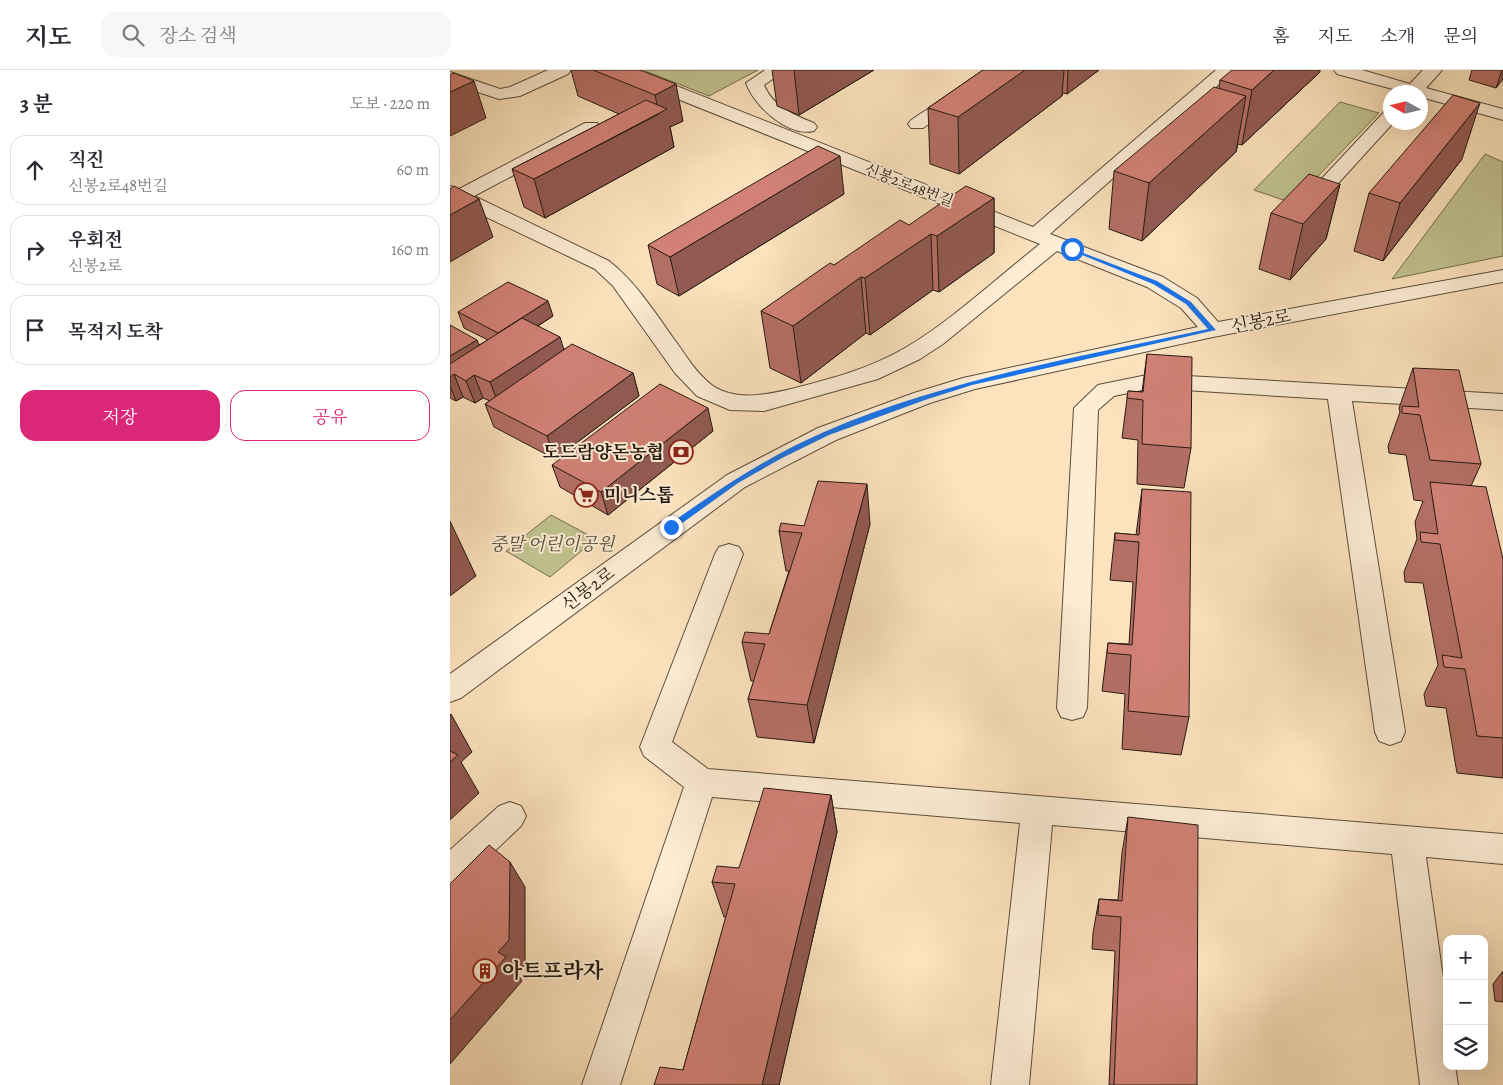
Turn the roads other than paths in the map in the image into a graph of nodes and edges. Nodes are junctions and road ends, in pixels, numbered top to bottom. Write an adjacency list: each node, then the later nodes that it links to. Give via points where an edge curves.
1 (562, 70): 8 (street, via 514,92 499,94)
2 (621, 70): 18 (street, 신봉2로48번길, via 707,106)
3 (777, 70): 18 (street, via 755,83 766,105 776,114)
4 (1000, 70): 14 (street)
5 (1226, 70): 18 (street)
6 (1343, 70): 9 (street)
7 (1433, 70): 10 (street)
8 (450, 77)
9 (1393, 85)
10 (1419, 85)
11 (1428, 95): 12 (street)
12 (1503, 115)
13 (1383, 123): 17 (street)
14 (917, 124)
15 (591, 127): 16 (street)
16 (453, 196): 18 (street, via 602,265 621,281 683,368 705,392 730,402 764,403 821,389 870,374 912,354 935,340)
17 (1296, 217)
18 (1047, 233): 20 (street, 신봉2로48번길, via 1155,282 1188,303)
19 (1503, 276): 20 (street, 신봉2로)
20 (1213, 330): 24 (street, 신봉2로, via 971,383 827,434 736,481)
21 (1339, 392): 22 (street); 25 (street, via 1152,381 1106,390 1086,408); 26 (street)
22 (1503, 402)
23 (729, 554): 27 (street, via 656,747)
24 (450, 690)
25 (1072, 708)
26 (1390, 732)
27 (701, 782): 28 (street); 33 (street)
28 (1037, 812): 30 (street); 34 (street)
29 (510, 816): 32 (street)
30 (1407, 841): 31 (street); 35 (street)
31 (1503, 849)
32 (450, 870)
33 (600, 1085)
34 (1010, 1085)
35 (1439, 1085)

